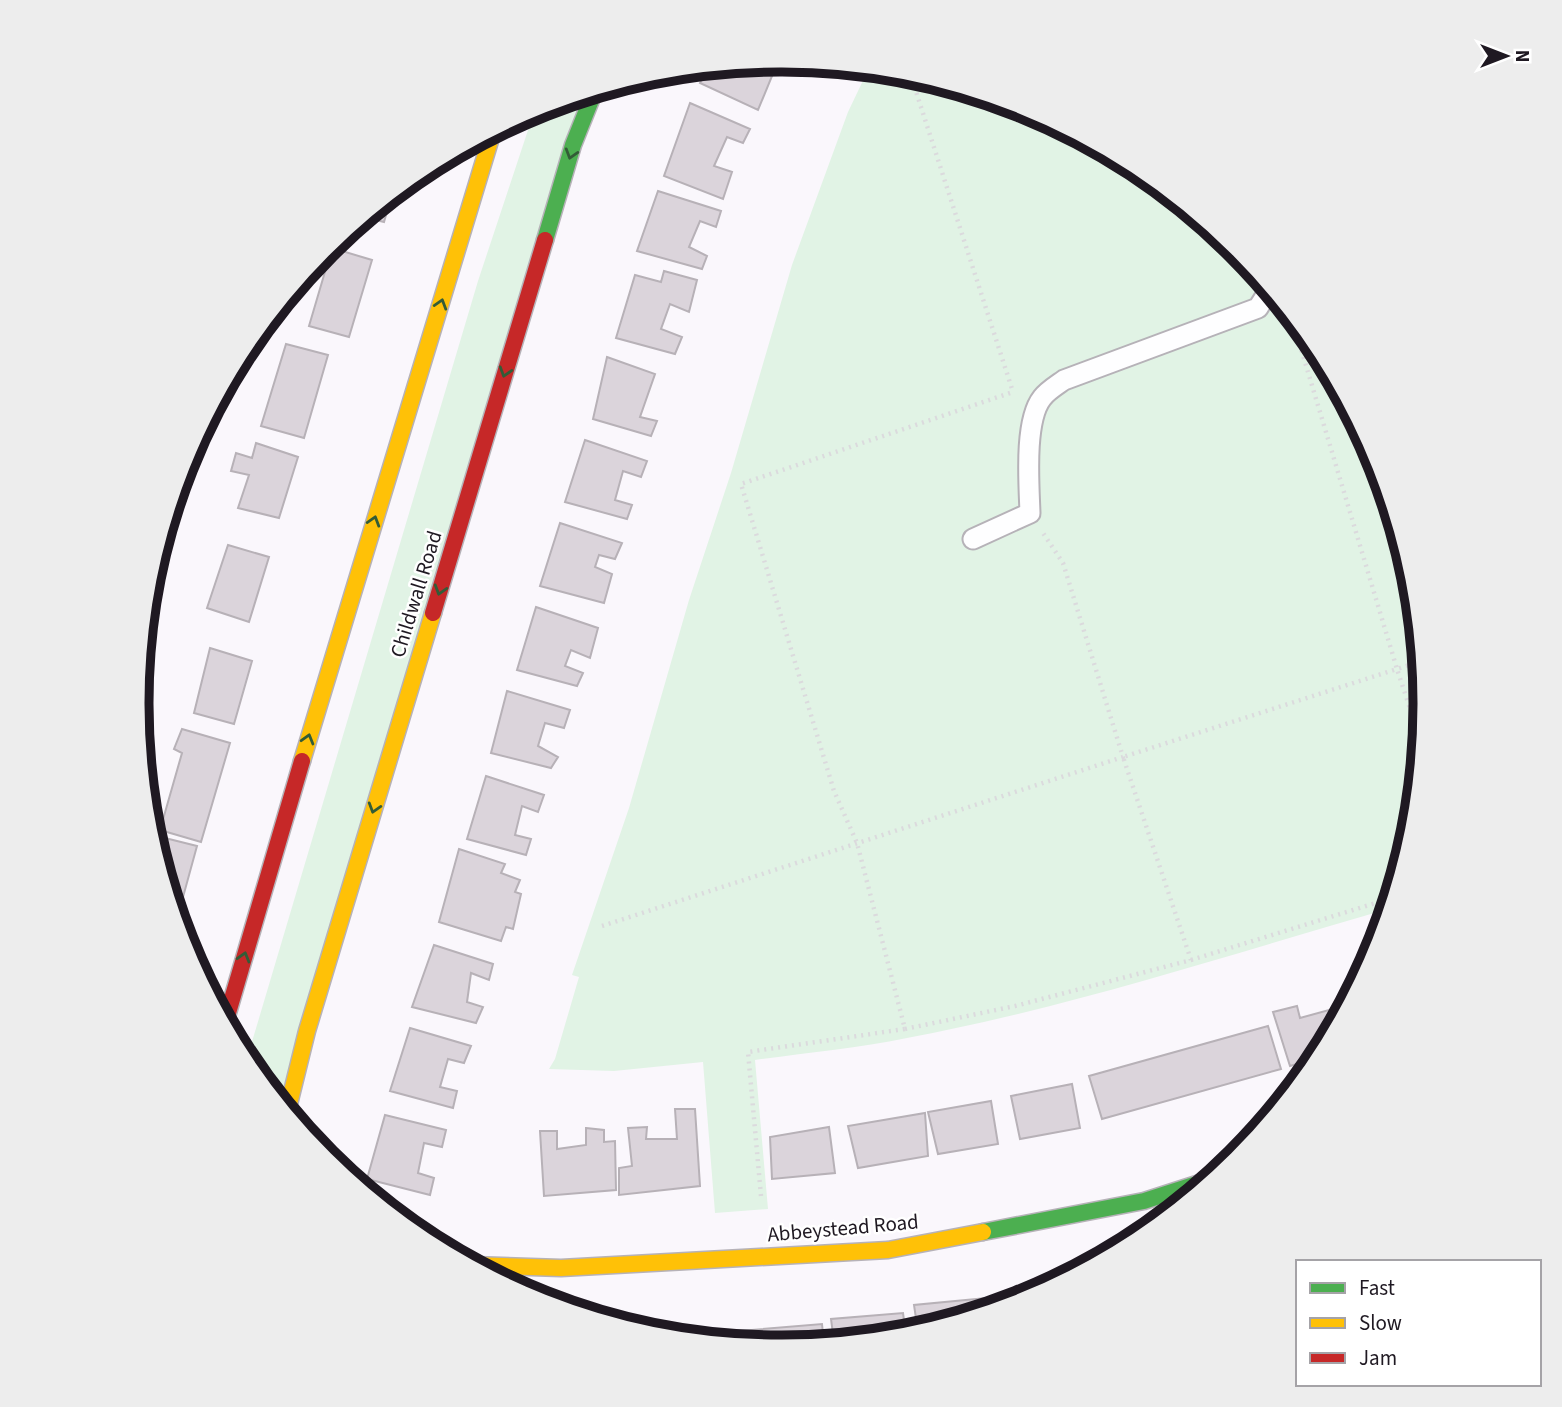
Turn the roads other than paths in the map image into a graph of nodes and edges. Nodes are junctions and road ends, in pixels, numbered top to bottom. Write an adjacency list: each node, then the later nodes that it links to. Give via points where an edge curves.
1 (591, 101): 6 (main road, Childwall Road, one-way to 6, via 565,172)
2 (489, 144): 5 (main road, one-way to 2)
3 (1265, 298): 4 (lane, via 1258,308 1064,380 1041,398 1031,425 1030,513)
4 (973, 539)
5 (229, 1010)
6 (290, 1100)
7 (1188, 1186): 8 (main road, Abbeystead Road, via 1144,1200 888,1250 561,1268)
8 (494, 1266)

